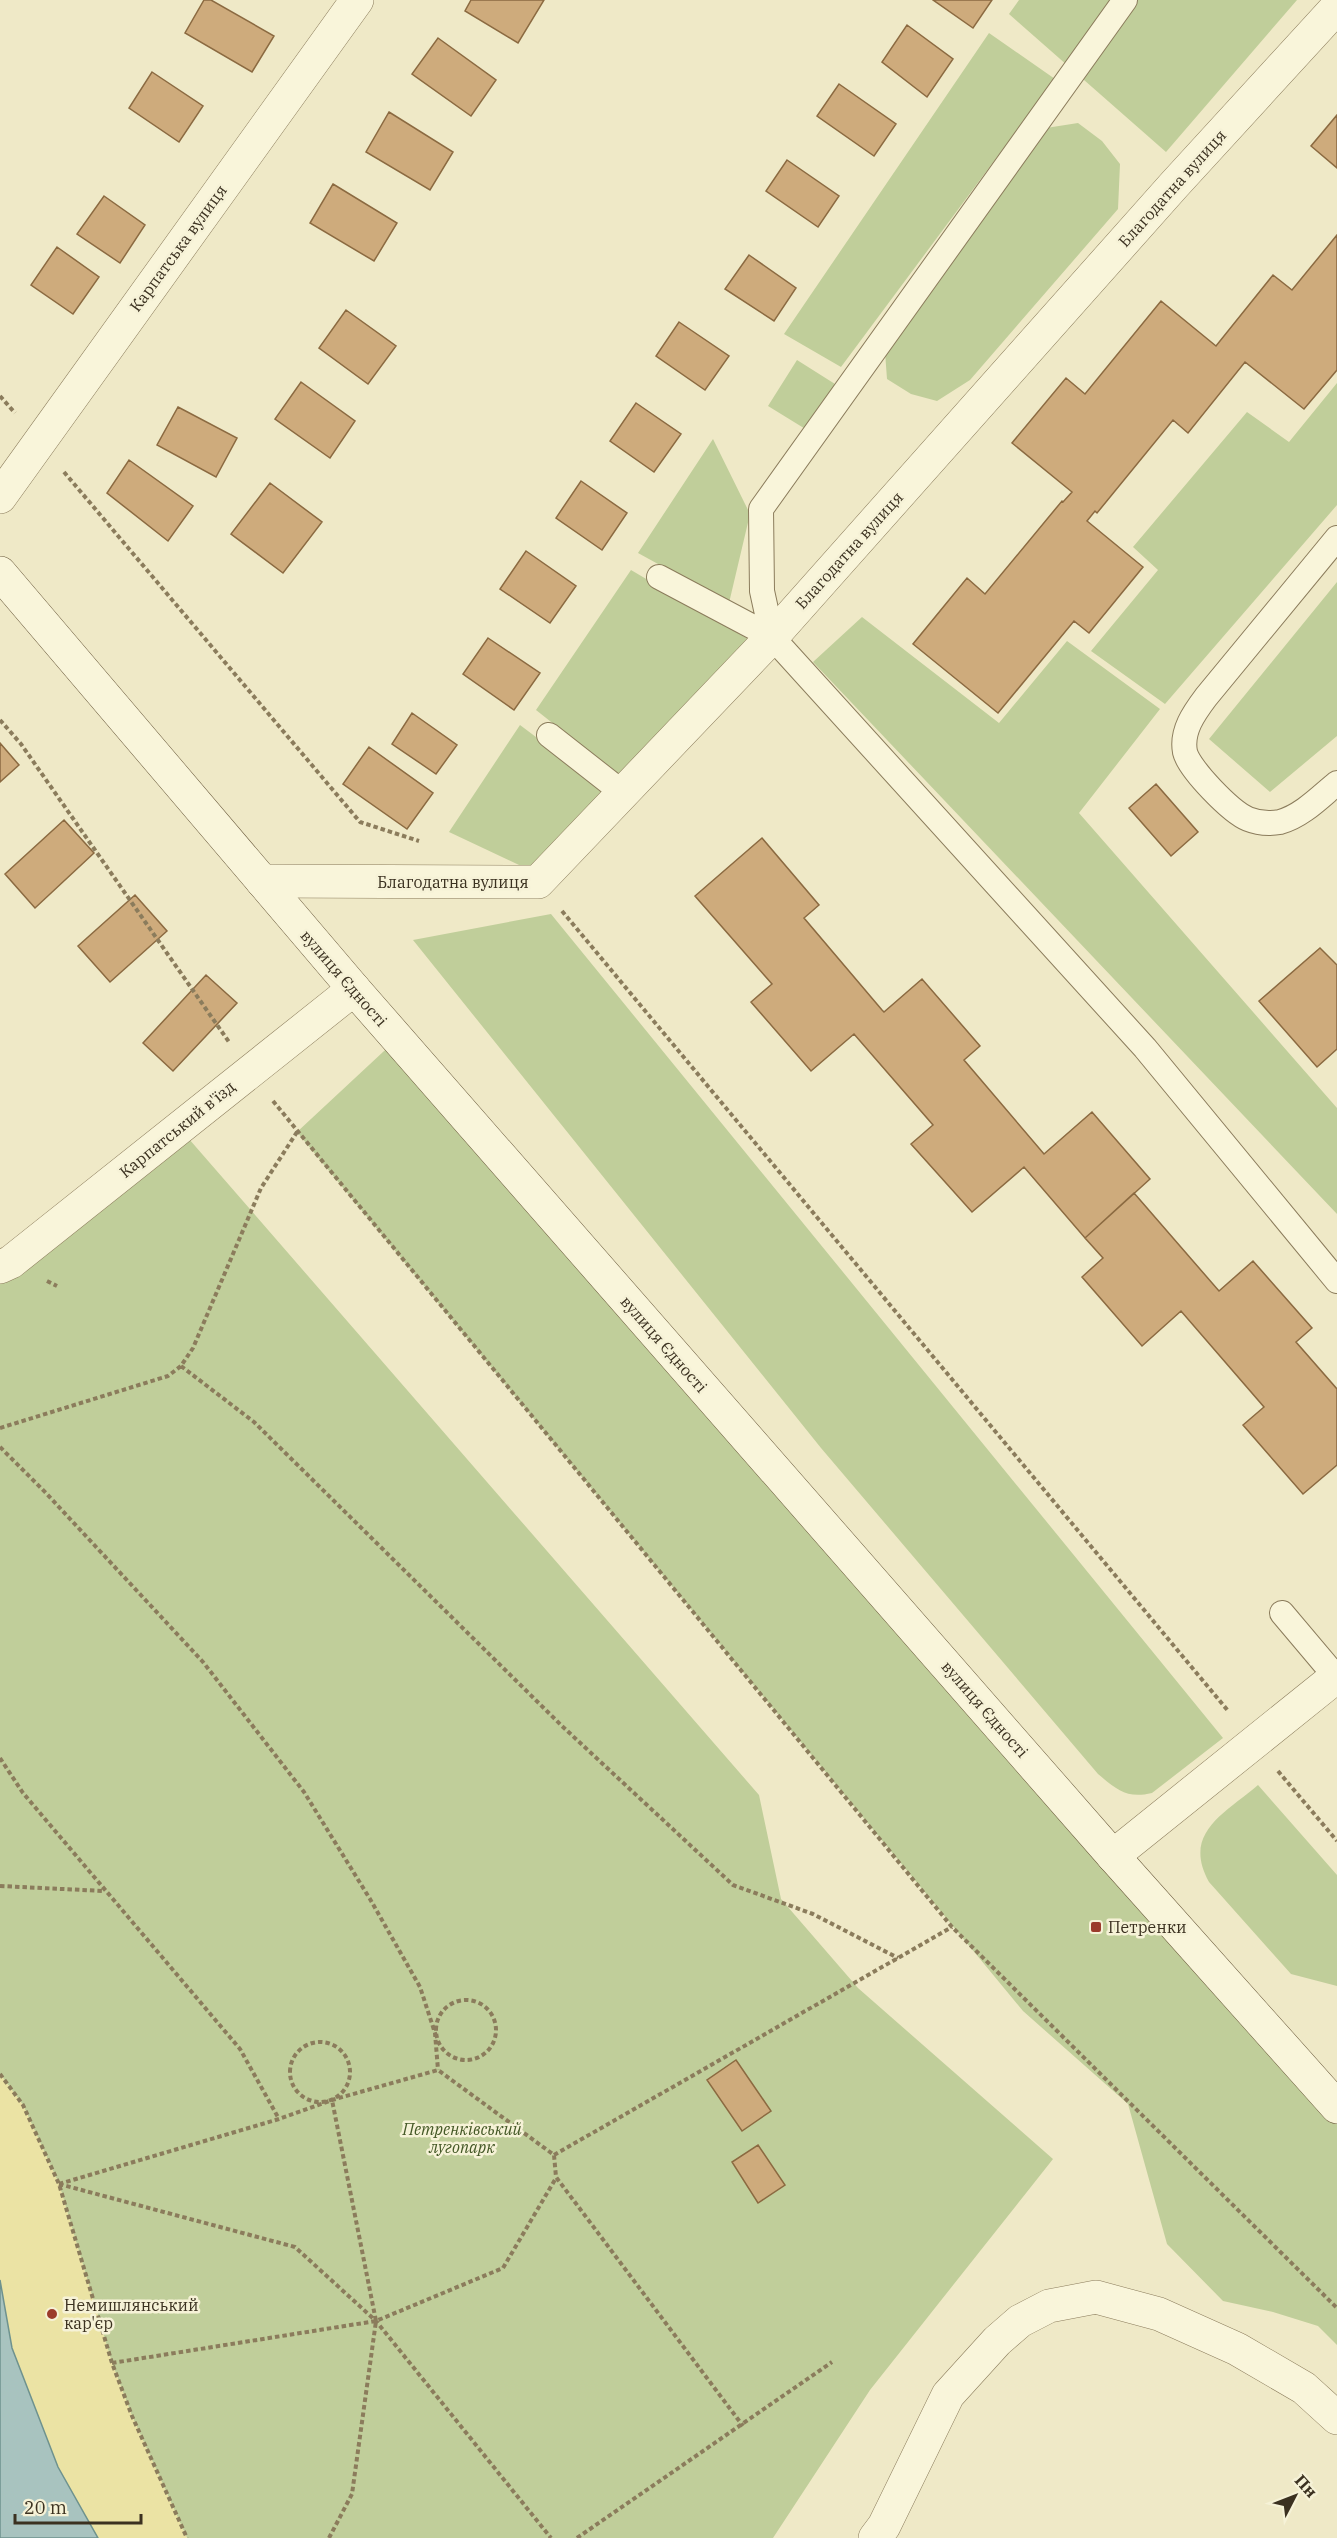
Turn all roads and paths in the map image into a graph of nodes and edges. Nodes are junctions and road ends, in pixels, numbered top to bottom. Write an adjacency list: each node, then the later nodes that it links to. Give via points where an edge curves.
1 (357, 0): 5 (street, Карпатська вулиця)
2 (1125, 0): 10 (lane, via 761,509 762,591)
3 (1337, 7): 10 (street, Благодатна вулиця)
4 (0, 396): 5 (path)
5 (39, 441): 6 (street, Карпатська вулиця); 15 (path, via 360,822)
6 (0, 497)
7 (1337, 538): 13 (lane, via 1206,697 1185,734 1185,753 1195,770 1246,819 1280,822 1308,807)
8 (0, 573): 16 (street, вулиця Єдності)
9 (658, 576): 10 (lane)
10 (772, 637): 14 (street, Благодатна вулиця); 22 (lane, via 1145,1048)
11 (0, 720): 19 (path, via 21,744)
12 (549, 735): 14 (lane)
13 (1337, 783)
14 (622, 793): 17 (street, Благодатна вулиця)
15 (422, 842)
16 (262, 881): 17 (street, Благодатна вулиця); 18 (street, вулиця Єдності)
17 (538, 882): 28 (path)
18 (354, 989): 19 (street, Карпатський в'їзд); 31 (street, вулиця Єдності)
19 (250, 1071): 20 (path); 21 (street, Карпатський в'їзд)
20 (297, 1132): 23 (path, via 261,1188 193,1348); 34 (path)
21 (0, 1267)
22 (1337, 1281)
23 (181, 1366): 24 (path, via 168,1376); 35 (path, via 254,1422 562,1726 733,1885 813,1914)
24 (0, 1428)
25 (0, 1447): 36 (path, via 203,1662 304,1792 420,1987)
26 (1282, 1613): 27 (lane)
27 (1336, 1677): 28 (street)
28 (1255, 1743): 30 (path); 31 (street)
29 (0, 1758): 33 (path, via 23,1793)
30 (1337, 1841)
31 (1113, 1856): 40 (street, вулиця Єдності)
32 (0, 1886): 33 (path)
33 (105, 1891): 41 (path, via 240,2049)
34 (952, 1927): 35 (path); 45 (path)
35 (898, 1958): 42 (path)
36 (435, 2033): 36 (path, via 445,2053 465,2060 484,2054 495,2037 496,2027 494,2018 480,2003 461,2000 444,2008); 37 (path)
37 (438, 2070): 39 (path); 42 (path)
38 (0, 2074): 44 (path, via 22,2104)
39 (332, 2100): 39 (path, via 348,2084 350,2064 338,2047 319,2040 309,2043 294,2056 289,2075 292,2084 306,2099); 41 (path); 46 (path)
40 (1337, 2107)
41 (279, 2119): 44 (path)
42 (554, 2155): 43 (path)
43 (556, 2177): 46 (path, via 503,2268); 50 (path)
44 (59, 2184): 46 (path, via 295,2247); 48 (path)
45 (1337, 2308)
46 (376, 2321): 48 (path); 52 (path, via 352,2494); 53 (path)
47 (832, 2362): 50 (path)
48 (112, 2363): 51 (path)
49 (1337, 2418): 55 (street, via 1304,2388 1237,2349 1159,2314 1096,2297 1049,2306 1020,2321 997,2340 948,2395)
50 (742, 2426): 54 (path)
51 (187, 2538)
52 (329, 2538)
53 (551, 2538)
54 (577, 2538)
55 (875, 2538)

